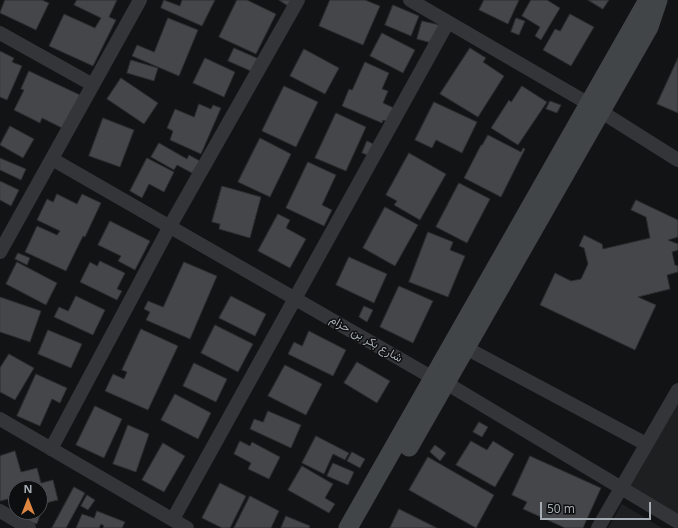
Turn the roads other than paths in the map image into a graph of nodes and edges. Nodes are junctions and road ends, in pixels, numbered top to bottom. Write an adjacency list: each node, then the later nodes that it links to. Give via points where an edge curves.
1 (140, 0): 8 (street)
2 (298, 0): 12 (street)
3 (410, 0): 6 (street)
4 (648, 0): 9 (street)
5 (658, 0): 9 (street, via 649,27)
6 (448, 22): 9 (street); 14 (street)
7 (0, 33): 8 (street)
8 (93, 85): 10 (street)
9 (595, 108): 11 (street); 15 (street); 16 (street)
10 (52, 158): 12 (street, شارع بكر بن حزام); 13 (street)
11 (678, 160)
12 (170, 226): 14 (street, شارع بكر بن حزام); 20 (street)
13 (0, 252)
14 (296, 298): 16 (street, شارع بكر بن حزام); 23 (street)
15 (466, 348): 16 (street); 19 (street)
16 (440, 381): 21 (street, شارع بكر بن حزام); 27 (street); 28 (street)
17 (678, 390): 19 (street)
18 (0, 419): 20 (street)
19 (646, 444): 21 (street)
20 (51, 449): 23 (street)
21 (621, 488): 24 (street, شارع بكر بن حزام); 29 (street)
22 (0, 511): 25 (street)
23 (173, 520): 26 (street)
24 (678, 522)
25 (29, 528)
26 (188, 528)
27 (348, 528)
28 (363, 528)
29 (598, 528)

